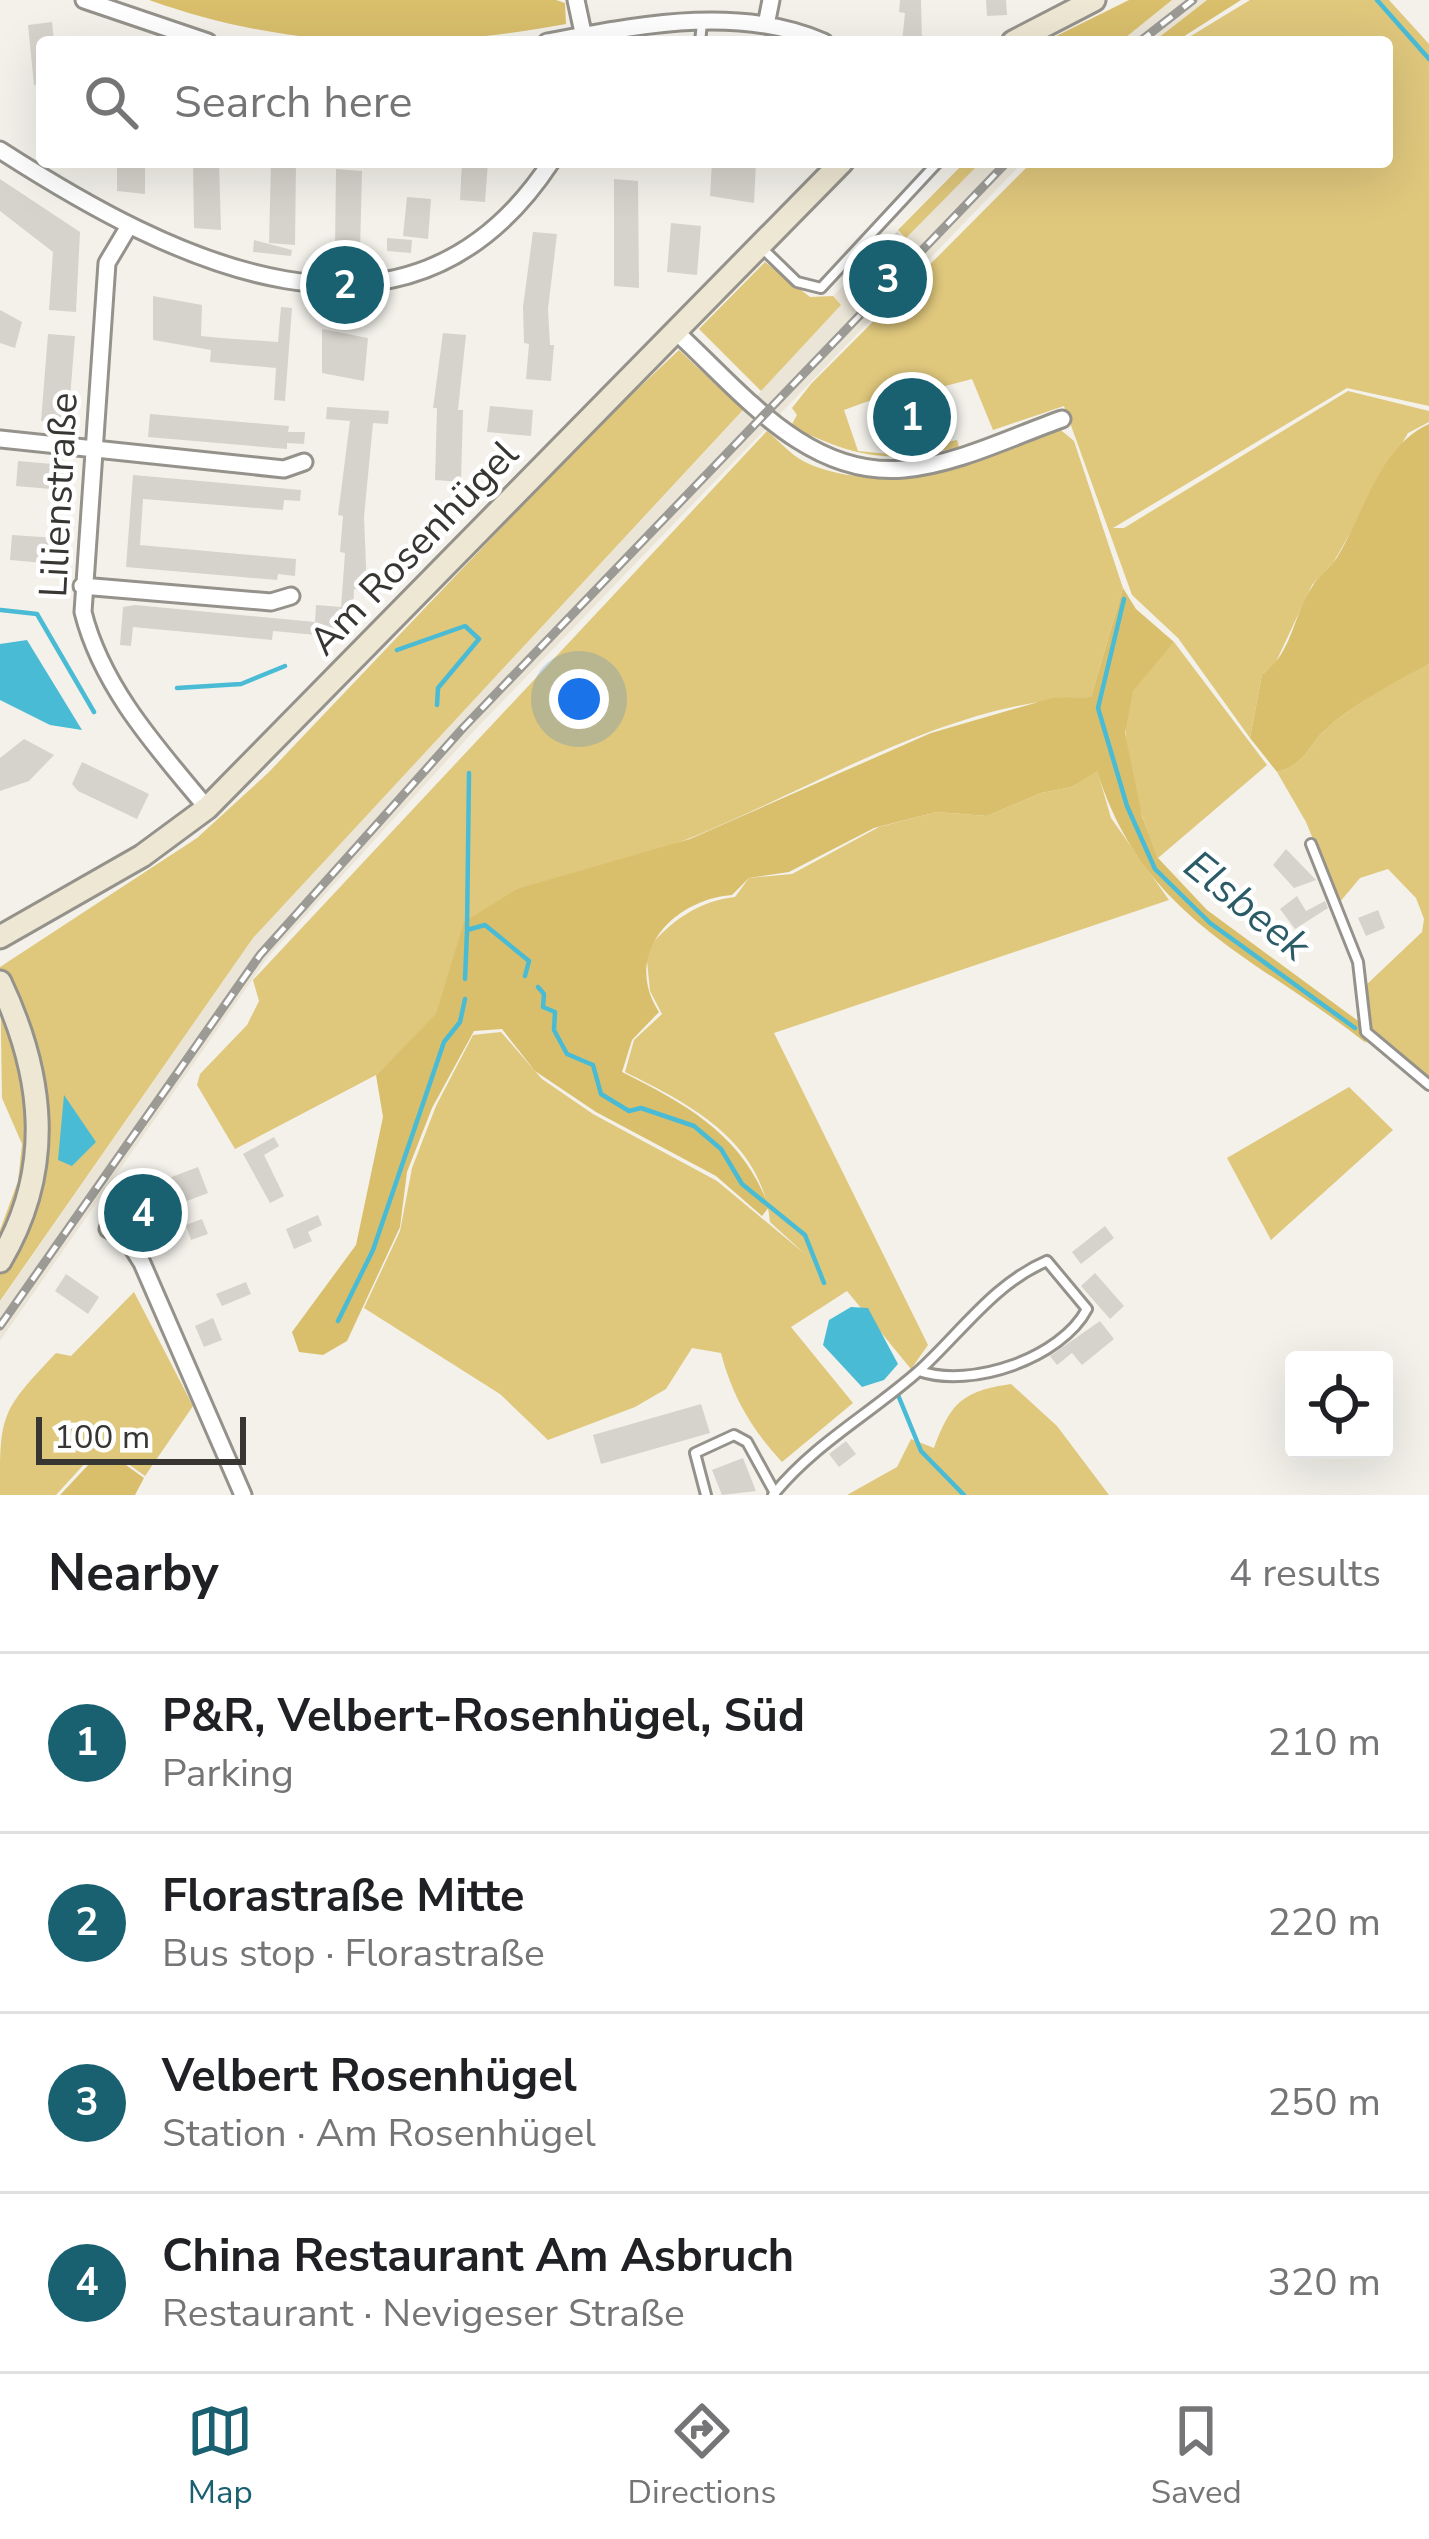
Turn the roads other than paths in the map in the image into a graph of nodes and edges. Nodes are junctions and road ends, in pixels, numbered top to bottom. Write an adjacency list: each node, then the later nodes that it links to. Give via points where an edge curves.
1 (84, 0): 7 (street)
2 (576, 0): 8 (street)
3 (771, 0): 6 (street)
4 (1094, 0): 12 (street)
5 (702, 22): 6 (street); 9 (street); 10 (lane)
6 (766, 25): 11 (street)
7 (190, 36)
8 (584, 36)
9 (606, 36)
10 (701, 36)
11 (804, 36)
12 (1025, 36)
13 (0, 150): 17 (street)
14 (546, 168): 17 (street, via 516,207 464,250 375,284 254,275)
15 (836, 168): 18 (street, Am Rosenhügel)
16 (932, 168): 18 (lane, via 821,288 797,281)
17 (129, 226): 22 (street, Lilienstraße, via 107,262)
18 (758, 244): 19 (street, Am Rosenhügel)
19 (675, 331): 20 (street, via 785,432 811,450 873,470 937,462); 26 (street, Am Rosenhügel)
20 (1062, 419)
21 (0, 439): 22 (street)
22 (93, 452): 23 (street, via 284,469); 24 (street, Lilienstraße)
23 (304, 462)
24 (82, 586): 25 (street, via 272,602); 26 (street, Lilienstraße, via 92,646 112,686)
25 (291, 596)
26 (207, 808): 28 (street, Am Rosenhügel, via 142,856)
27 (1311, 844): 30 (lane, via 1358,962 1367,1034)
28 (0, 937)
29 (0, 982): 32 (street, via 27,1044 39,1108 27,1204)
30 (1429, 1084)
31 (108, 1229): 35 (street, via 127,1239 142,1263)
32 (0, 1261)
33 (919, 1371): 33 (lane, via 1016,1274 1047,1262 1088,1309 1077,1328 1037,1354 958,1375); 34 (lane, via 800,1462)
34 (774, 1494): 36 (lane, via 747,1442 734,1436 695,1453)
35 (243, 1495)
36 (706, 1495)

